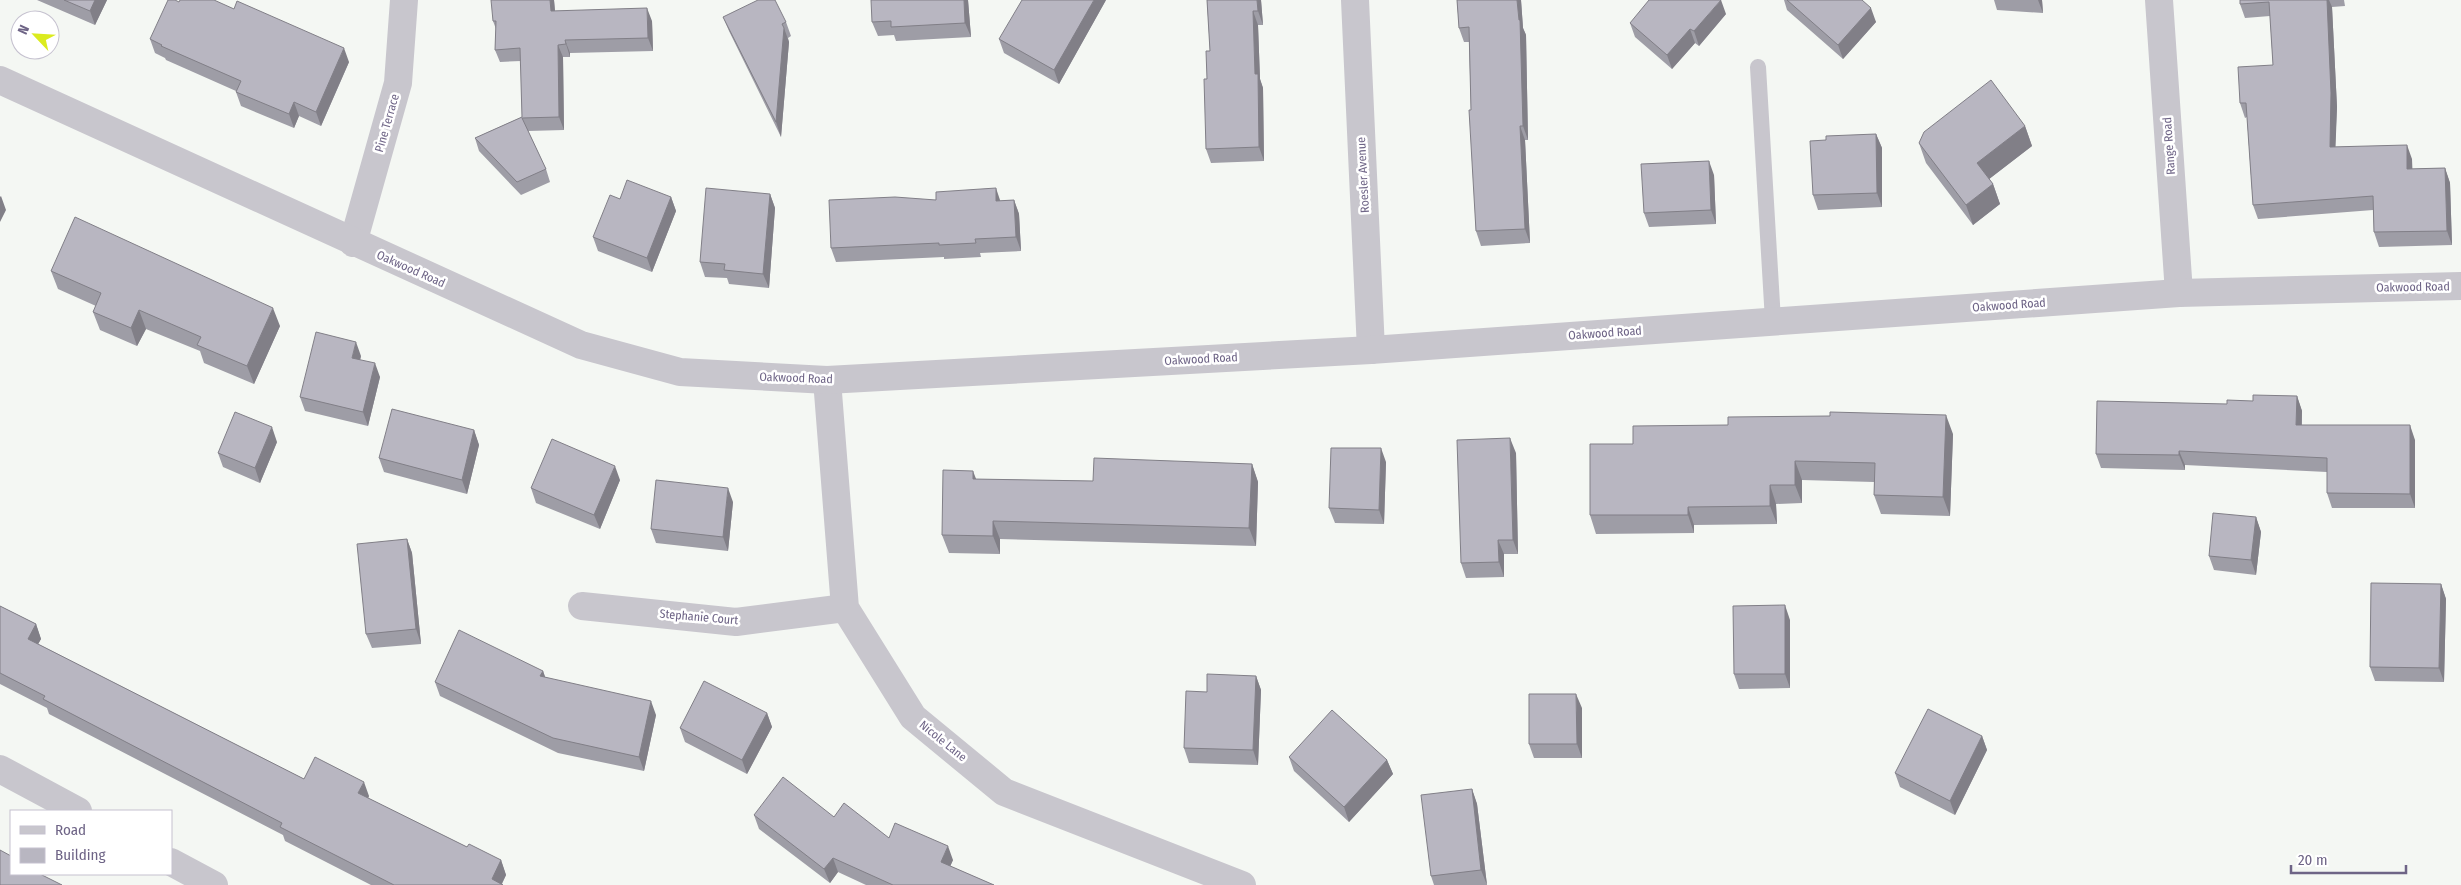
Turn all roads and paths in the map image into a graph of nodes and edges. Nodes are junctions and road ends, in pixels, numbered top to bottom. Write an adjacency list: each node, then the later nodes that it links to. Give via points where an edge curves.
1 (404, 0): 6 (street, Pine Terrace, via 398,83)
2 (1355, 0): 10 (street, Roesler Avenue)
3 (2160, 0): 8 (street, Range Road)
4 (1758, 67): 9 (lane)
5 (0, 80): 6 (street, Oakwood Road)
6 (353, 243): 11 (street, Oakwood Road, via 581,346 680,372)
7 (2461, 286): 8 (street, Oakwood Road)
8 (2179, 293): 9 (street, Oakwood Road)
9 (1773, 321): 10 (street, Oakwood Road)
10 (1372, 350): 11 (street, Oakwood Road)
11 (827, 380): 13 (street, Nicole Lane)
12 (582, 606): 13 (street, Stephanie Court, via 736,622)
13 (845, 608): 18 (street, Nicole Lane, via 913,716 1004,792)
14 (0, 769): 15 (street)
15 (76, 810)
16 (172, 863): 17 (street)
17 (214, 885)
18 (1242, 885)

